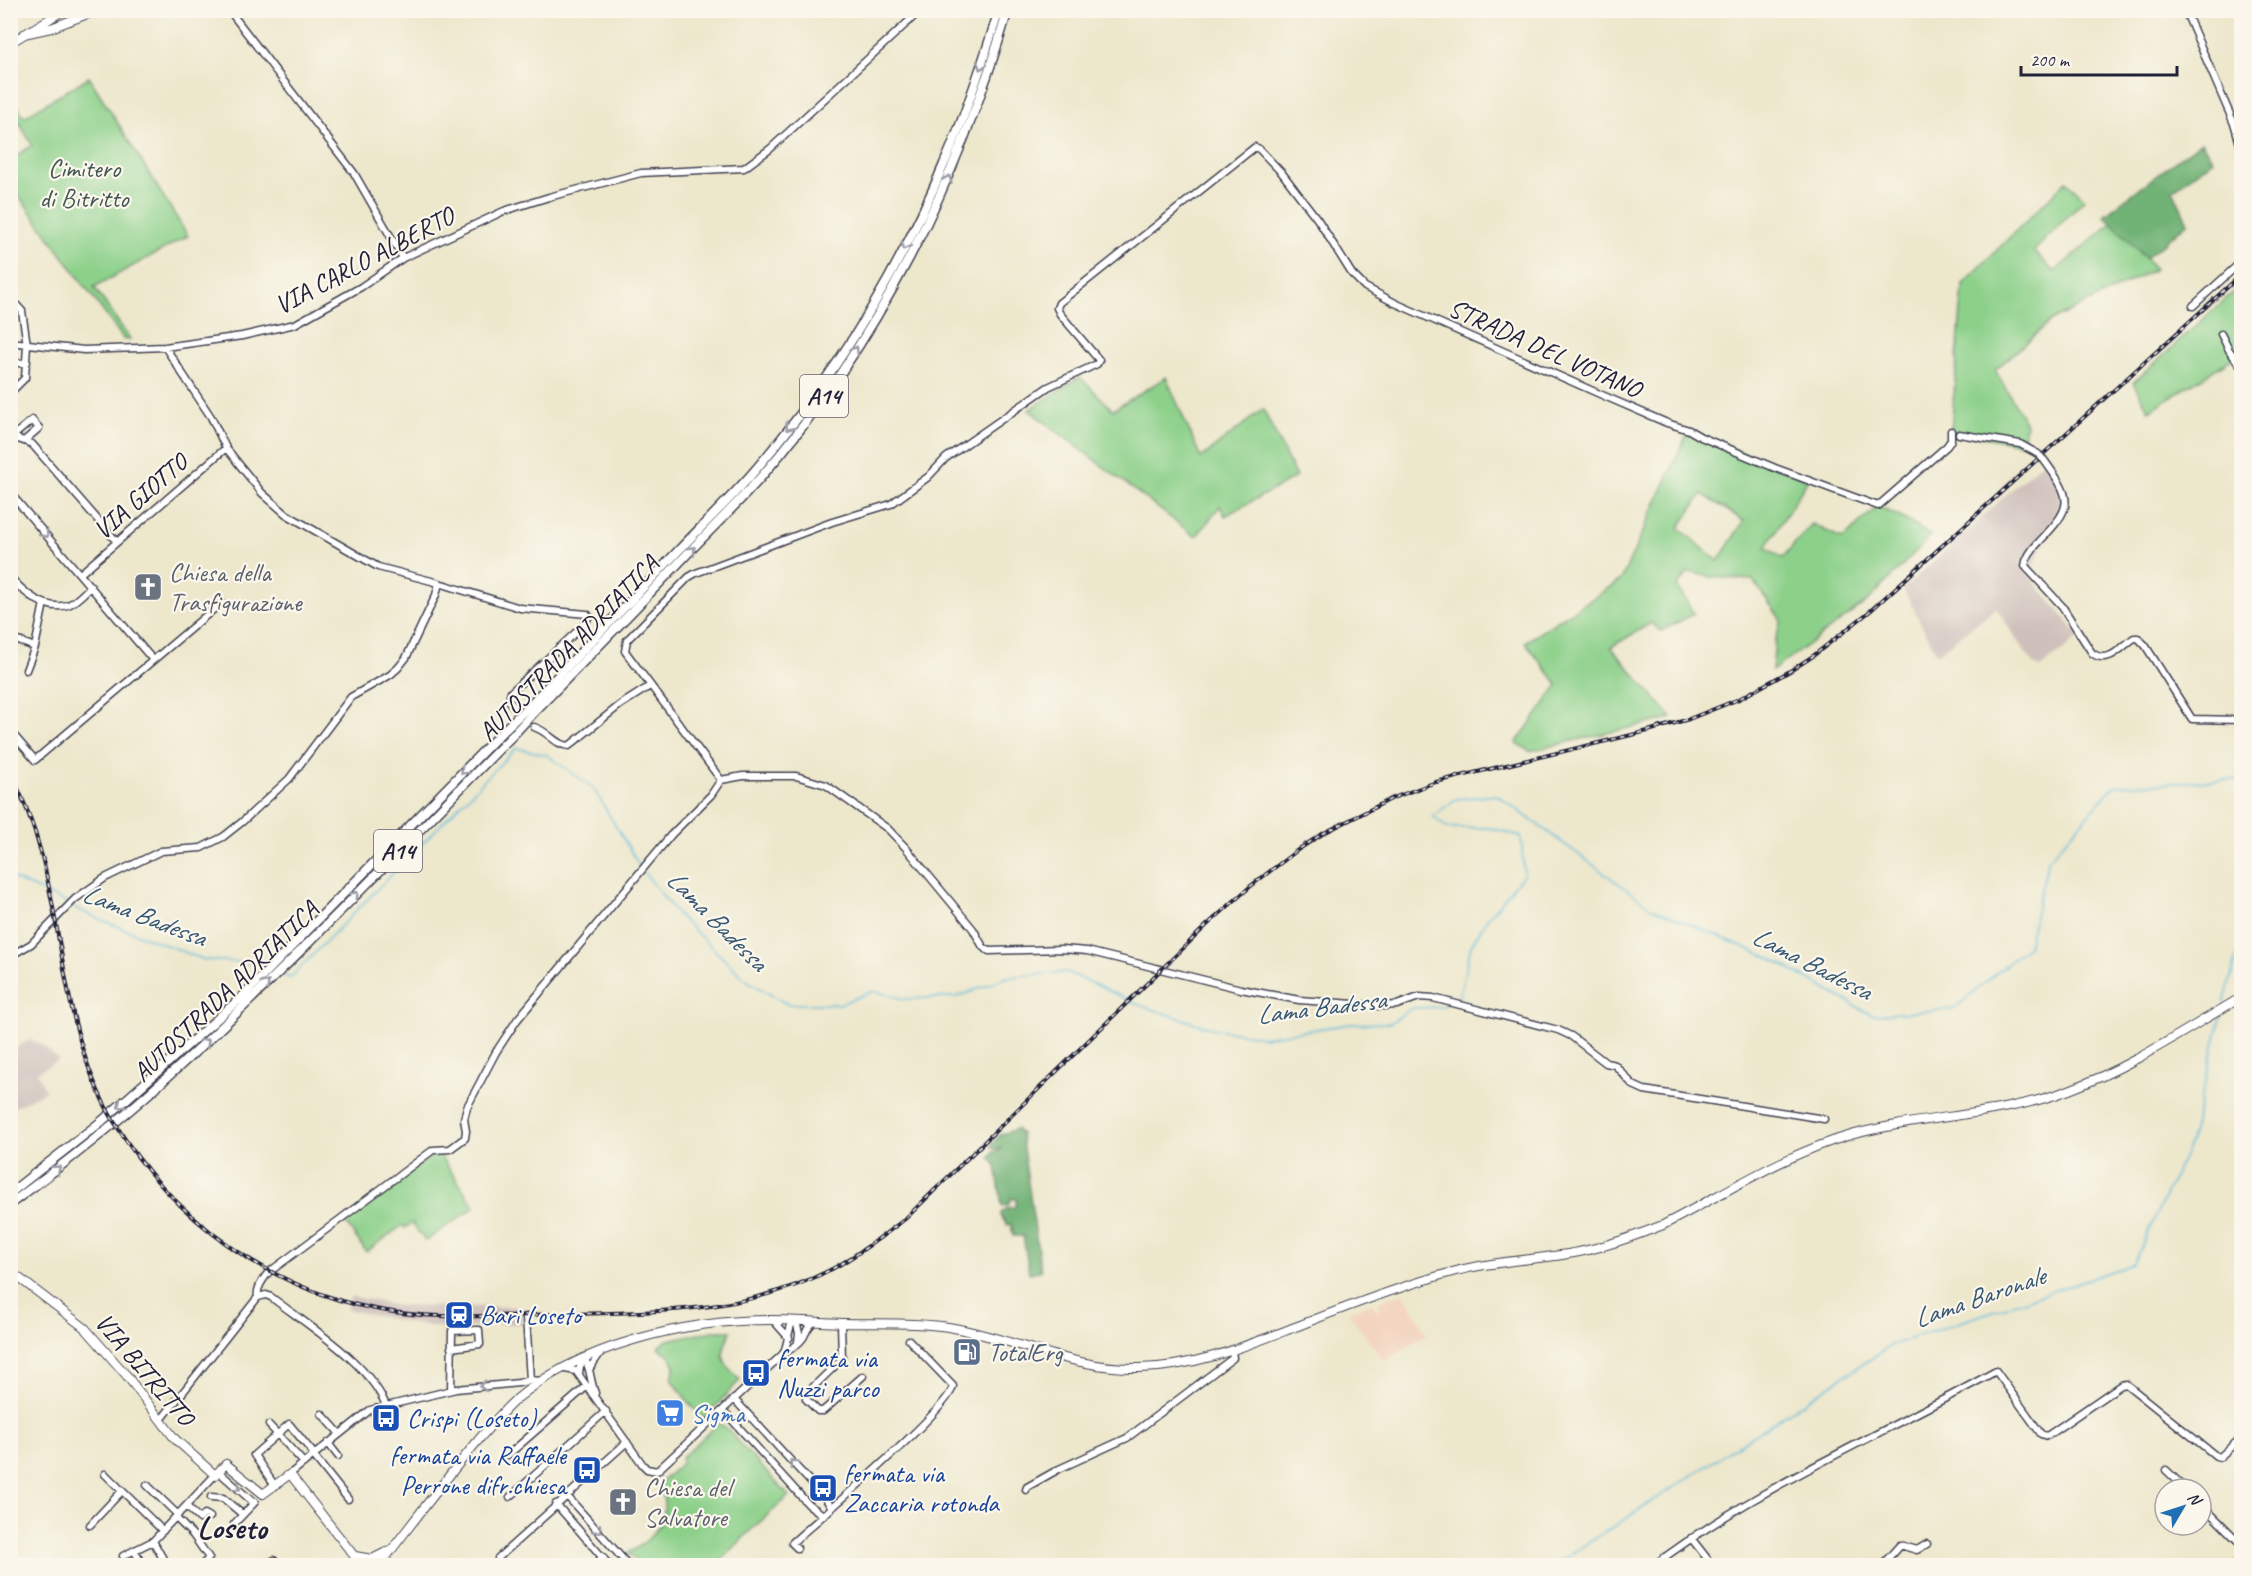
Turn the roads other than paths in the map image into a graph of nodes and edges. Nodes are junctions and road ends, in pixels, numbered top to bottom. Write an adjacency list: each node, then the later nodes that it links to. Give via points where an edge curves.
1 (64, 10): 8 (main road)
2 (229, 10): 13 (street, via 354,173)
3 (921, 10): 13 (street, VIA CARLO ALBERTO, via 770,149 744,168 641,173 549,197 504,211)
4 (999, 10): 44 (highway, AUTOSTRADA ADRIATICA / A14, one-way to 44, via 966,110 919,220 829,372 751,475)
5 (1008, 10): 44 (highway, AUTOSTRADA ADRIATICA / A14, one-way to 5, via 761,477 848,361 902,272 937,202 969,126)
6 (2185, 10): 10 (street, via 2235,126)
7 (96, 11): 8 (main road)
8 (24, 34): 9 (main road)
9 (10, 43)
10 (2241, 152)
11 (2241, 178): 12 (street)
12 (2241, 196)
13 (403, 258): 20 (street, VIA CARLO ALBERTO, via 295,324)
14 (2241, 261): 16 (street)
15 (10, 298): 19 (street, via 22,311)
16 (2193, 306)
17 (2221, 334): 23 (street)
18 (10, 342): 19 (street, VIA CARLO ALBERTO)
19 (27, 345): 20 (street, VIA CARLO ALBERTO, via 84,350); 21 (street)
20 (165, 347): 29 (street, via 211,417)
21 (27, 362): 22 (street); 24 (street, via 25,378)
22 (10, 364)
23 (2241, 369)
24 (10, 393)
25 (1951, 431): 42 (street, STRADA DEL VOTANO, via 1947,446 1878,506 1775,468 1624,405 1365,287 1282,173 1255,147 1059,303 1060,314 1099,360 1096,364 1048,387 946,459 891,504 726,560 689,577 624,646)
26 (1959, 434): 45 (street, bridge, via 2020,444 2038,454 2060,481 2067,506 2032,549 2025,566 2062,606 2092,652 2098,657 2110,656 2138,638 2192,719)
27 (11, 436): 28 (street); 28 (street, via 32,420 39,428)
28 (24, 441): 31 (street, via 32,444)
29 (226, 448): 31 (street, VIA GIOTTO); 34 (street, via 262,493 286,514 378,567)
30 (12, 498): 32 (street, one-way to 32)
31 (117, 542): 32 (street, VIA GIOTTO)
32 (80, 574): 35 (street)
33 (10, 577): 36 (street, via 23,591)
34 (439, 583): 43 (street, via 520,608 589,616 512,692 508,700); 49 (street, via 398,668 346,702 289,779 260,807 216,841 196,849 161,851 105,879 75,899 31,944)
35 (91, 586): 36 (street, via 71,604); 40 (street)
36 (44, 603): 39 (street)
37 (221, 603): 40 (street)
38 (10, 638): 39 (street)
39 (35, 647): 41 (street)
40 (153, 660): 47 (street, via 35,760)
41 (26, 670)
42 (650, 687): 46 (street, via 620,705 569,746); 48 (street)
43 (513, 706)
44 (531, 709): 51 (highway, AUTOSTRADA ADRIATICA / A14, bridge)
45 (2241, 720)
46 (534, 727)
47 (10, 731)
48 (721, 780): 52 (street, via 796,776 826,784 888,829 989,951 1087,951 1299,1000 1381,1006 1419,997 1433,998 1558,1030 1606,1063 1615,1065 1633,1085 1644,1090); 56 (street, via 517,1020 467,1107 465,1138 450,1149 434,1150 280,1263 262,1280)
49 (10, 956)
50 (2241, 997): 68 (main road, via 2124,1066 2067,1091 2014,1107 1843,1138 1802,1153 1647,1232 1570,1254 1458,1270)
51 (246, 999): 53 (highway, AUTOSTRADA ADRIATICA / A14, one-way to 53); 54 (highway, AUTOSTRADA ADRIATICA / A14, one-way to 51, via 134,1107)
52 (1824, 1119)
53 (10, 1193)
54 (10, 1204)
55 (10, 1271): 86 (main road, VIA BITRITTO, via 85,1328)
56 (258, 1297): 82 (street, via 271,1297 356,1363 378,1389); 86 (street)
57 (526, 1317): 76 (street)
58 (773, 1320): 59 (main road); 63 (street); 69 (main road, via 678,1329)
59 (794, 1321): 60 (main road); 63 (street); 65 (street)
60 (814, 1322): 61 (main road); 65 (street)
61 (841, 1323): 68 (main road, via 952,1328 1074,1360 1128,1368 1163,1366); 75 (street, via 842,1359 806,1399 823,1411)
62 (465, 1330): 66 (street); 66 (street, via 479,1330 480,1344); 67 (street, via 452,1331)
63 (789, 1338): 70 (street)
64 (909, 1340): 113 (street, via 953,1386 952,1392 898,1449)
65 (798, 1342): 70 (street)
66 (466, 1346): 67 (street)
67 (451, 1348): 79 (street)
68 (1232, 1351): 104 (street, via 1233,1358 1127,1438 1059,1468)
69 (601, 1352): 71 (main road); 73 (street)
70 (783, 1354): 81 (street)
71 (585, 1359): 72 (main road); 73 (street); 74 (street)
72 (565, 1368): 74 (street); 77 (main road)
73 (591, 1368): 80 (street, via 590,1381)
74 (579, 1374): 78 (street)
75 (863, 1376)
76 (530, 1380): 77 (street); 79 (street, one-way to 79)
77 (541, 1381): 126 (main road, via 495,1420)
78 (587, 1386): 80 (street); 94 (street)
79 (451, 1390): 82 (street)
80 (596, 1396): 84 (street)
81 (734, 1399): 83 (street); 113 (street, one-way to 81)
82 (386, 1406): 89 (street, via 370,1410)
83 (723, 1410): 91 (street, via 662,1468 652,1472); 115 (street, via 808,1504)
84 (606, 1411): 91 (street); 108 (street)
85 (322, 1414): 89 (street)
86 (161, 1420): 99 (main road, VIA BITRITTO, via 175,1439)
87 (269, 1425): 88 (street)
88 (277, 1434): 93 (street, via 289,1424); 96 (street); 103 (street, via 254,1455)
89 (340, 1434): 92 (street)
90 (2241, 1437): 122 (street, via 2220,1457 2216,1456 2126,1384 2047,1436 2041,1434 1996,1371)
91 (627, 1442): 106 (street)
92 (328, 1443): 93 (street); 95 (street)
93 (314, 1454): 96 (street); 110 (street)
94 (508, 1455)
95 (338, 1456)
96 (304, 1463): 100 (street)
97 (2166, 1470): 101 (street)
98 (105, 1474): 105 (street)
99 (217, 1474): 109 (street, one-way to 109); 109 (main road, via 227,1464); 112 (street)
100 (290, 1474): 103 (main road); 130 (main road)
101 (2173, 1477)
102 (147, 1485): 116 (street)
103 (275, 1486): 109 (main road)
104 (1026, 1490)
105 (122, 1491): 120 (street); 121 (street)
106 (566, 1495): 111 (street); 143 (street, one-way to 143)
107 (211, 1497): 114 (street, via 223,1498)
108 (510, 1497)
109 (258, 1499): 114 (street)
110 (348, 1499)
111 (556, 1504): 131 (street); 132 (street)
112 (186, 1506): 116 (street); 118 (street, via 200,1519)
113 (831, 1508): 115 (street)
114 (242, 1514): 119 (street)
115 (823, 1515): 127 (street, via 792,1542)
116 (177, 1516): 121 (street); 137 (street, via 209,1558)
117 (2213, 1516): 125 (street)
118 (210, 1517)
119 (234, 1524)
120 (90, 1525)
121 (163, 1531): 123 (street)
122 (1691, 1538): 144 (street); 145 (street)
123 (153, 1541): 128 (street); 136 (street)
124 (1928, 1544): 146 (street, via 1917,1550 1900,1545)
125 (2241, 1545)
126 (392, 1548): 130 (main road, via 372,1559); 140 (main road)
127 (796, 1548)
128 (134, 1550): 129 (street); 135 (street)
129 (123, 1556)
130 (354, 1556): 139 (main road)
131 (603, 1557): 141 (street); 142 (street)
132 (498, 1558)
133 (2241, 1558): 147 (main road)
134 (274, 1560): 138 (street)
135 (143, 1566)
136 (167, 1566)
137 (201, 1566)
138 (265, 1566)
139 (361, 1566)
140 (381, 1566)
141 (593, 1566)
142 (610, 1566)
143 (629, 1566)
144 (1653, 1566)
145 (1713, 1566)
146 (1881, 1566)
147 (2235, 1566)

